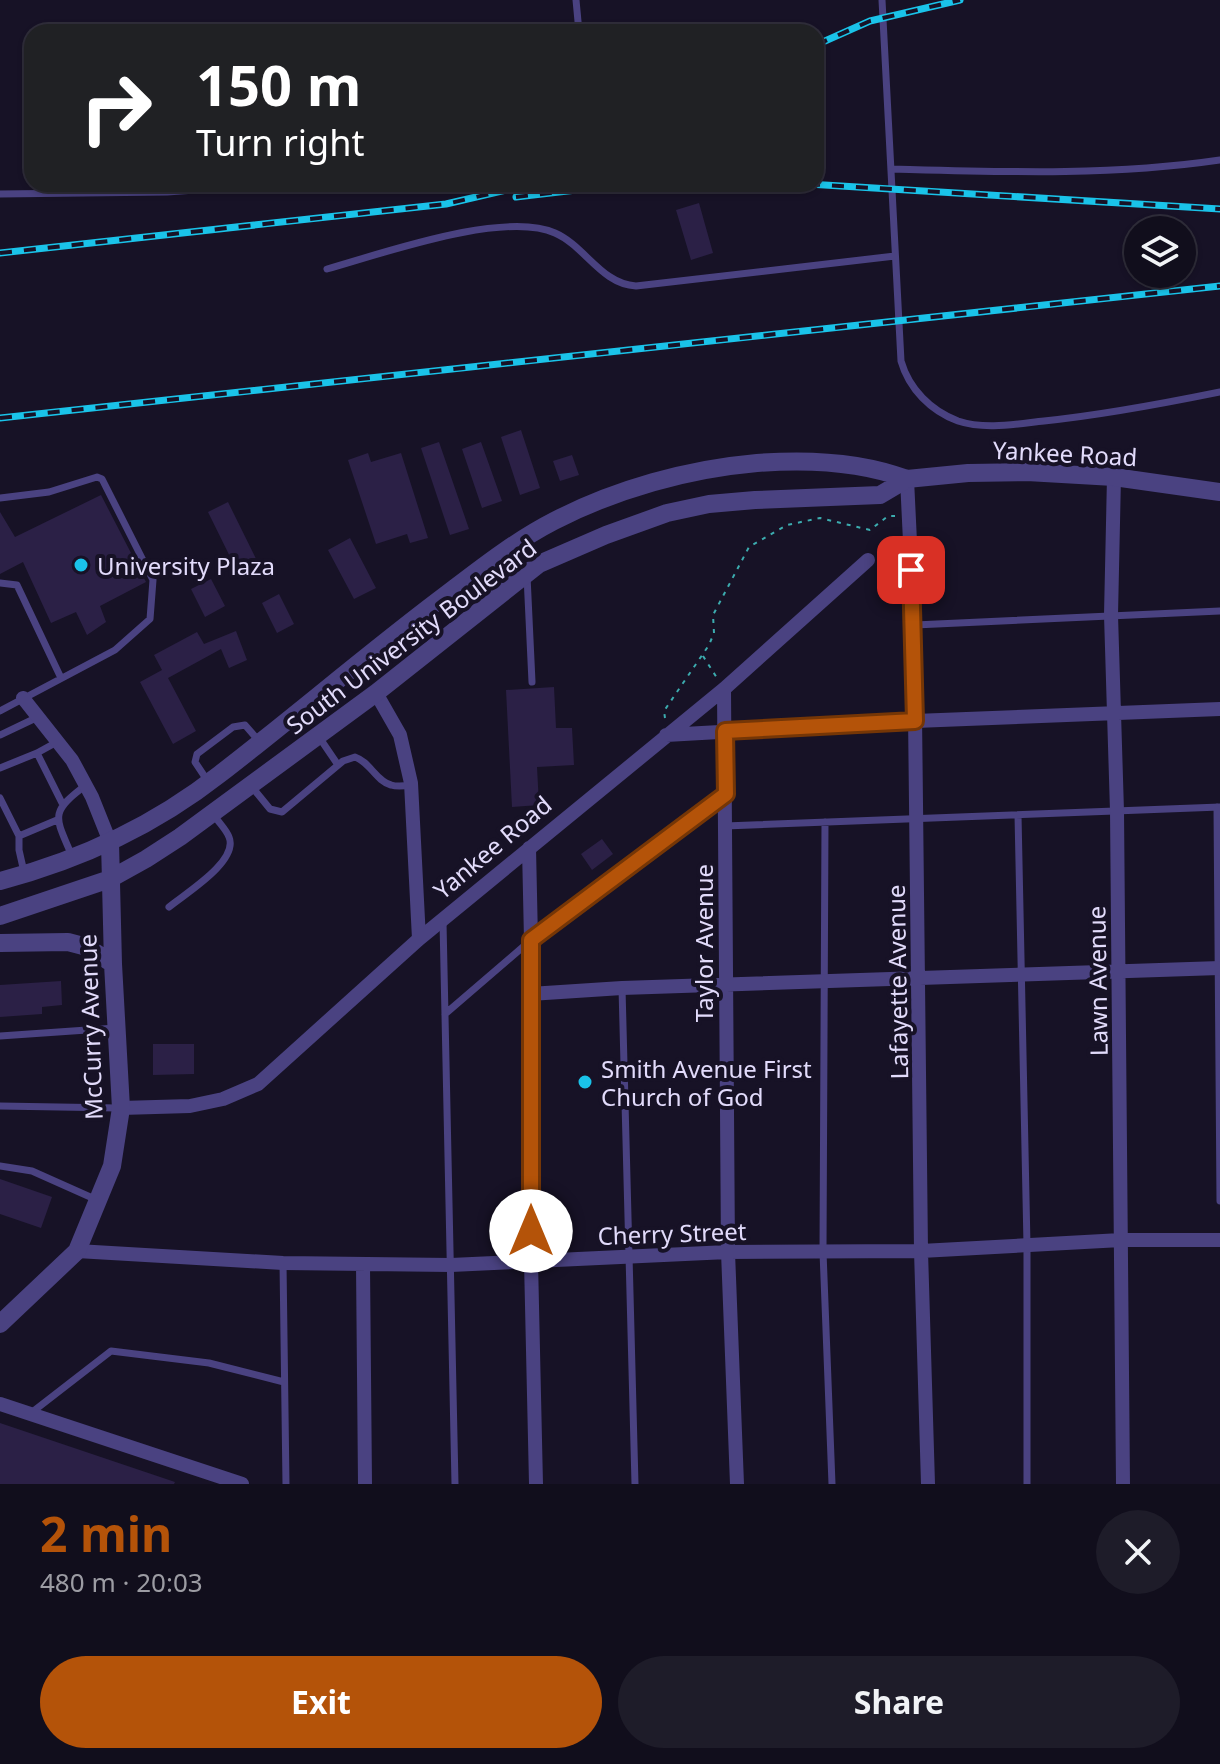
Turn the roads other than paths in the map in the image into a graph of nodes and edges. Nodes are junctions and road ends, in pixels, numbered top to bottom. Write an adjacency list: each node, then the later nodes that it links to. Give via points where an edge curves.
1 (576, 0): 3 (lane)
2 (882, 0): 5 (lane)
3 (578, 24)
4 (1220, 160): 5 (lane, via 1059,173)
5 (893, 169): 8 (lane)
6 (167, 192): 7 (lane)
7 (0, 194)
8 (895, 256): 9 (lane, via 636,286 611,278 560,235 518,227 478,230); 10 (lane, via 905,376 930,406 960,422 1008,425 1092,416)
9 (327, 269)
10 (1220, 392)
11 (1114, 477): 12 (street, Yankee Road, via 1027,472); 13 (street, Yankee Road); 19 (street, Lawn Avenue)
12 (907, 479): 16 (street, South University Boulevard, via 880,495 755,500 667,513); 20 (street, Lafayette Avenue); 36 (street, South University Boulevard, via 854,464 777,462 709,469 591,503 492,559)
13 (1220, 492)
14 (0, 498): 21 (lane, via 102,479 153,580 150,619 115,650)
15 (868, 560): 23 (street, Yankee Road)
16 (527, 573): 22 (lane); 24 (street, South University Boulevard)
17 (0, 583): 21 (lane, via 17,585)
18 (1220, 611): 19 (lane)
19 (1111, 615): 20 (lane); 28 (street, Lawn Avenue)
20 (914, 625): 30 (street, Lafayette Avenue)
21 (61, 678): 25 (lane)
22 (532, 682)
23 (724, 689): 31 (street, Taylor Avenue); 33 (street, Yankee Road)
24 (376, 693): 34 (street, South University Boulevard); 42 (street, via 400,735)
25 (23, 698): 27 (lane); 29 (street)
26 (1220, 709): 28 (street)
27 (0, 711)
28 (1114, 712): 30 (street); 48 (street, Lawn Avenue)
29 (38, 717): 32 (lane); 35 (street)
30 (915, 721): 31 (street); 51 (street, Lafayette Avenue)
31 (725, 731): 33 (street); 44 (street, Taylor Avenue)
32 (0, 735)
33 (665, 735): 57 (street, Yankee Road)
34 (318, 736): 38 (lane); 43 (street, South University Boulevard)
35 (57, 742): 37 (lane); 41 (street)
36 (260, 743): 40 (street, South University Boulevard); 40 (lane, via 245,725 233,727 197,754 195,762)
37 (37, 753): 39 (lane); 46 (lane)
38 (338, 765): 42 (lane, via 358,758 389,785); 43 (lane, via 282,812 270,809)
39 (0, 768)
40 (209, 783): 56 (street, South University Boulevard)
41 (86, 785): 46 (lane); 56 (street)
42 (411, 785): 65 (street)
43 (250, 786): 49 (street, South University Boulevard)
44 (726, 794): 54 (street, Taylor Avenue); 66 (lane)
45 (0, 798): 55 (lane)
46 (62, 803): 52 (lane)
47 (1219, 807): 48 (lane); 69 (lane)
48 (1117, 811): 50 (lane); 70 (street, Lawn Avenue)
49 (212, 813): 60 (street, South University Boulevard); 62 (lane, via 229,837 226,860)
50 (1018, 815): 51 (lane); 71 (lane)
51 (917, 818): 53 (lane); 72 (street, Lafayette Avenue)
52 (57, 820): 55 (lane); 58 (lane)
53 (825, 822): 54 (lane); 73 (lane)
54 (725, 826): 74 (street, Taylor Avenue)
55 (19, 836): 59 (lane)
56 (110, 842): 58 (street, South University Boulevard); 60 (street, McCurry Avenue)
57 (529, 848): 64 (street, Yankee Road); 66 (street)
58 (73, 858): 59 (street, South University Boulevard)
59 (24, 874): 61 (street, South University Boulevard)
60 (110, 879): 63 (street, South University Boulevard); 68 (street, McCurry Avenue)
61 (0, 881)
62 (169, 907)
63 (0, 916)
64 (443, 919): 65 (street, Yankee Road); 77 (lane)
65 (419, 939): 81 (street, Yankee Road, via 258,1084 190,1106)
66 (531, 940): 76 (street); 77 (lane)
67 (0, 943): 68 (street, via 68,942)
68 (113, 964): 78 (street, McCurry Avenue)
69 (1219, 968): 70 (street); 84 (lane)
70 (1119, 971): 71 (street); 85 (street, Lawn Avenue)
71 (1020, 975): 72 (street); 87 (lane)
72 (920, 979): 73 (street); 89 (street, Lafayette Avenue)
73 (823, 982): 74 (street); 91 (lane)
74 (725, 985): 75 (street); 90 (street, Taylor Avenue)
75 (622, 988): 76 (street); 92 (lane)
76 (530, 994): 93 (street)
77 (445, 1014): 96 (lane)
78 (118, 1028): 79 (lane); 81 (street, McCurry Avenue)
79 (0, 1036)
80 (0, 1106): 81 (lane)
81 (121, 1108): 83 (street, McCurry Avenue, via 112,1166)
82 (0, 1166): 83 (lane, via 32,1171)
83 (99, 1201): 88 (street, McCurry Avenue)
84 (1220, 1201)
85 (1121, 1240): 86 (street, Cherry Street); 87 (street, Cherry Street); 111 (street, Lawn Avenue)
86 (1220, 1240)
87 (1027, 1245): 89 (street, Cherry Street); 110 (lane)
88 (77, 1251): 94 (street, Cherry Street); 97 (street)
89 (921, 1251): 91 (street, Cherry Street); 109 (street, Lafayette Avenue)
90 (728, 1252): 91 (street, Cherry Street); 92 (street, Cherry Street); 107 (street, Taylor Avenue)
91 (823, 1252): 108 (lane)
92 (630, 1257): 93 (street, Cherry Street); 106 (lane)
93 (531, 1261): 96 (street, Cherry Street); 105 (street)
94 (283, 1263): 95 (street, Cherry Street); 98 (lane)
95 (363, 1265): 96 (street, Cherry Street); 103 (street)
96 (451, 1265): 104 (lane)
97 (0, 1324)
98 (284, 1382): 100 (lane, via 209,1363 111,1351); 102 (lane)
99 (0, 1404): 100 (street)
100 (29, 1414): 101 (street)
101 (242, 1484)
102 (286, 1484)
103 (365, 1484)
104 (455, 1484)
105 (536, 1484)
106 (635, 1484)
107 (737, 1484)
108 (832, 1484)
109 (928, 1484)
110 (1027, 1484)
111 (1123, 1484)

